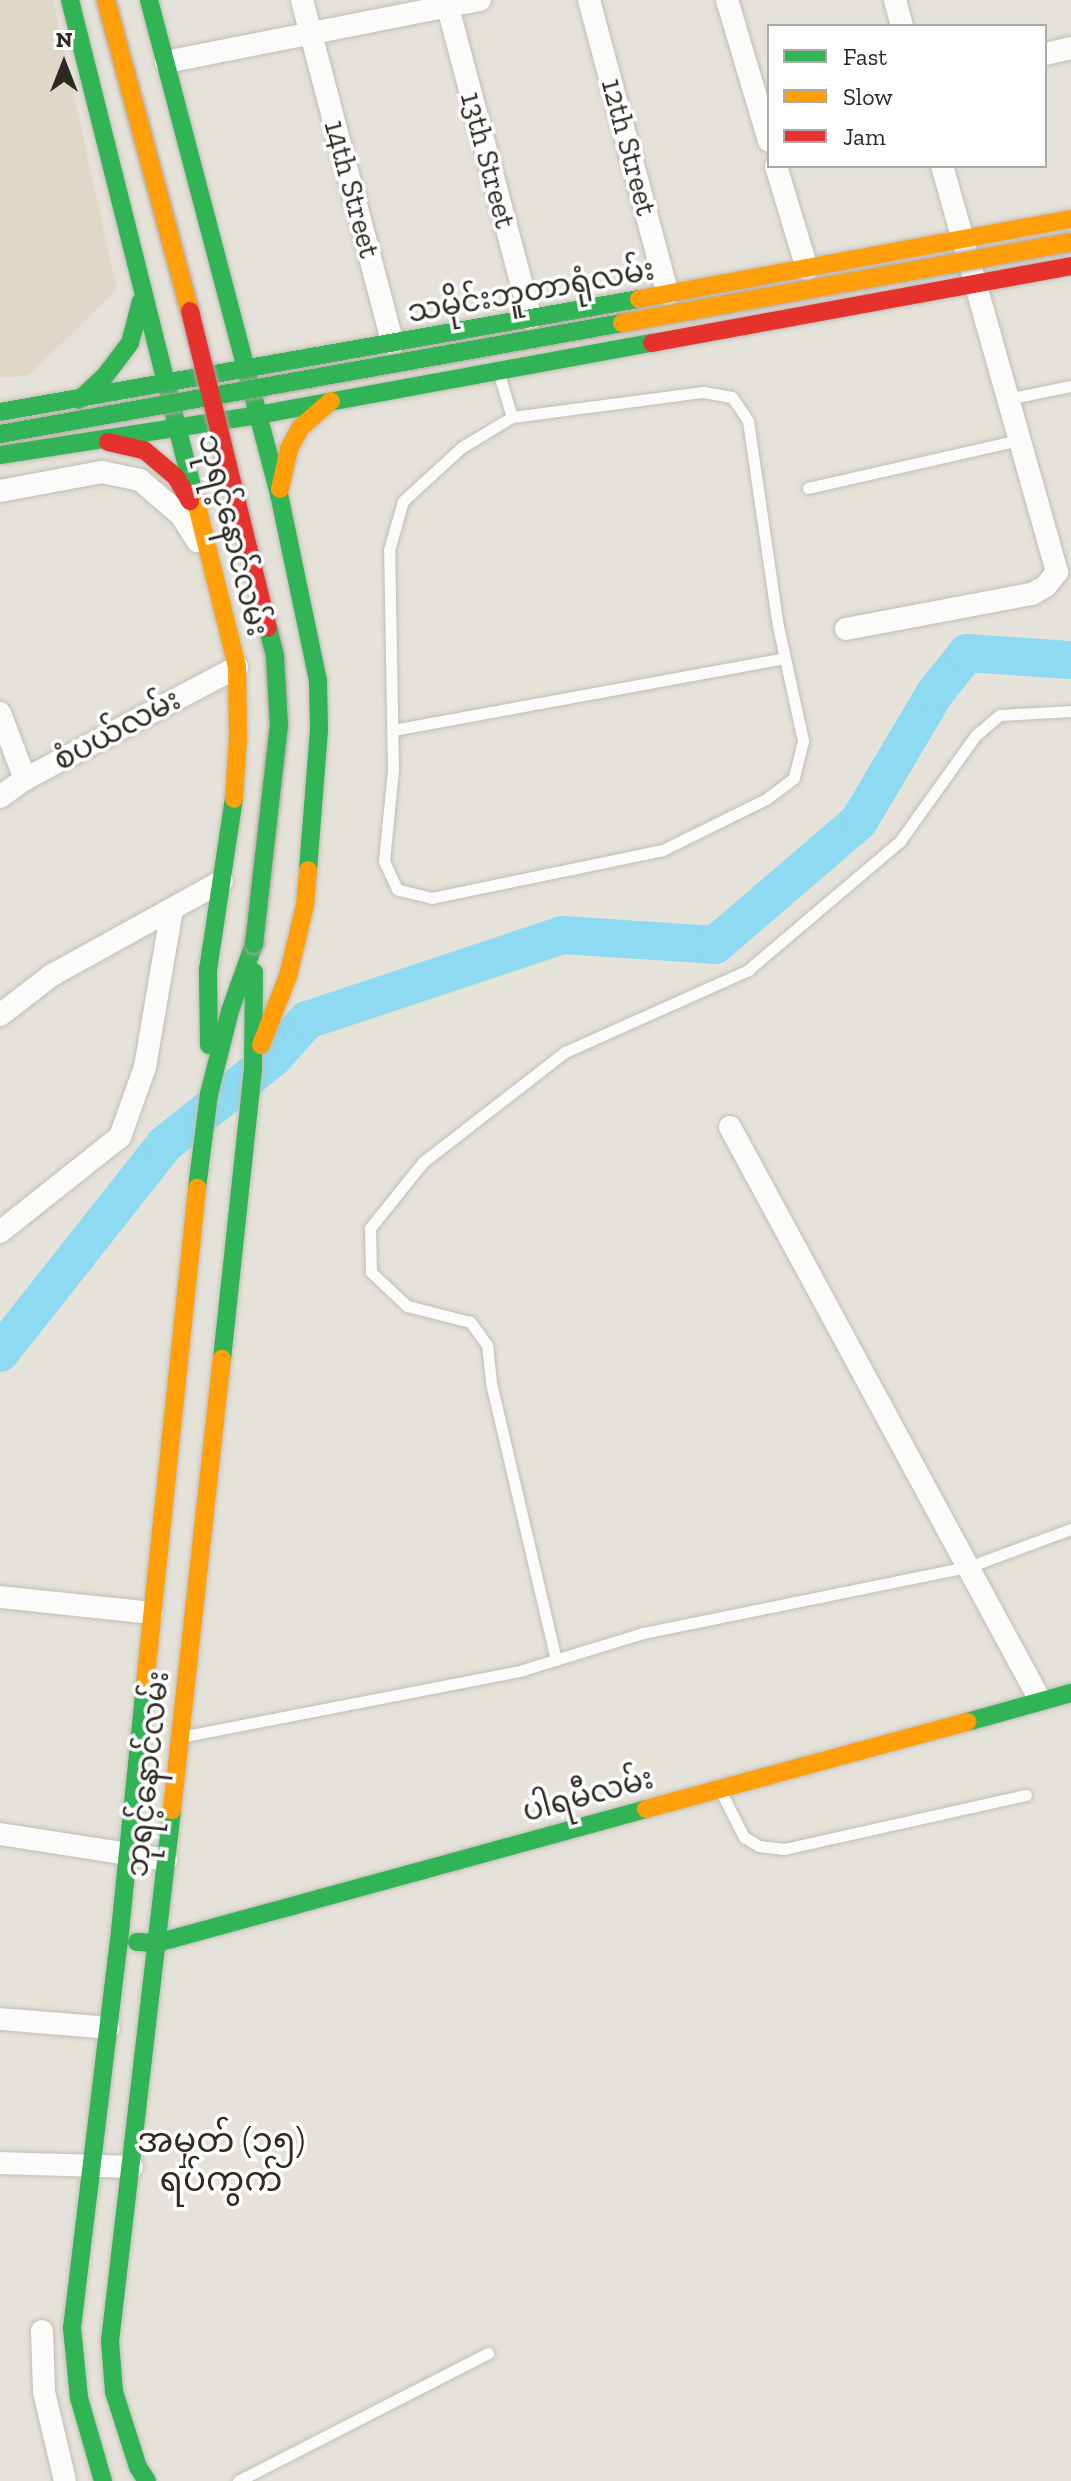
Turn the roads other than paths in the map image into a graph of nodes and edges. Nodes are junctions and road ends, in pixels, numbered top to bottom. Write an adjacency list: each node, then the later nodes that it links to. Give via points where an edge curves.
1 (70, 0): 24 (main road, ဘုရင့်နောင်လမ်း)
2 (106, 0): 60 (main road, ဘုရင့်နောင်လမ်း, bridge, via 198,341 275,656 275,783)
3 (149, 0): 14 (main road, ဘုရင့်နောင်လမ်း)
4 (302, 0): 11 (street, 14th Street)
5 (480, 0): 9 (street)
6 (589, 0): 25 (street, 12th Street)
7 (727, 0): 15 (street)
8 (895, 0): 10 (street)
9 (447, 3): 11 (street); 26 (street, 13th Street)
10 (901, 24)
11 (311, 33): 14 (street); 28 (street, 14th Street)
12 (1071, 48): 13 (street)
13 (1047, 54)
14 (166, 62): 30 (main road, ဘုရင့်နောင်လမ်း)
15 (767, 134)
16 (777, 168): 22 (street)
17 (943, 168): 19 (street)
18 (1071, 219): 19 (main road, သမိုင်းဘူတာရုံလမ်း)
19 (963, 239): 22 (main road, သမိုင်းဘူတာရုံလမ်း); 23 (street)
20 (1071, 242): 40 (main road, bridge)
21 (1071, 266): 23 (main road)
22 (807, 269): 25 (main road, သမိုင်းဘူတာရုံလမ်း)
23 (975, 286): 27 (main road); 33 (street)
24 (142, 296): 31 (main road, ဘုရင့်နောင်လမ်း); 34 (main road, via 130,343)
25 (660, 296): 26 (main road, သမိုင်းဘူတာရုံလမ်း); 27 (main road)
26 (531, 319): 28 (main road, သမိုင်းဘူတာရုံလမ်း)
27 (663, 342): 29 (main road)
28 (393, 344): 30 (main road, သမိုင်းဘူတာရုံလမ်း)
29 (497, 370): 35 (main road); 38 (lane)
30 (247, 371): 31 (main road, သမိုင်းဘူတာရုံလမ်း); 37 (main road, ဘုရင့်နောင်လမ်း)
31 (165, 385): 34 (main road, သမိုင်းဘူတာရုံလမ်း); 39 (main road, ဘုရင့်နောင်လမ်း)
32 (1071, 386): 33 (lane)
33 (1007, 399): 41 (street)
34 (79, 400): 36 (main road, သမိုင်းဘူတာရုံလမ်း)
35 (331, 401): 37 (main road); 46 (main road, via 300,428 289,449)
36 (0, 412)
37 (258, 415): 39 (main road); 46 (main road, ဘုရင့်နောင်လမ်း)
38 (512, 417): 51 (lane, via 703,392 732,397 748,421); 55 (lane, via 462,447 403,501 389,550)
39 (177, 428): 42 (main road); 47 (main road, ဘုရင့်နောင်လမ်း)
40 (0, 434)
41 (1019, 440): 44 (lane); 49 (street)
42 (103, 441): 43 (main road); 47 (main road, via 144,450 176,477)
43 (0, 455)
44 (808, 488)
45 (0, 491): 48 (street, via 102,472 140,480 181,515)
46 (279, 494): 62 (main road, ဘုရင့်နောင်လမ်း, via 313,652 319,730 305,905 288,976)
47 (198, 514): 48 (main road, ဘုရင့်နောင်လမ်း)
48 (212, 566): 52 (main road, ဘုရင့်နောင်လမ်း)
49 (1064, 571): 50 (street, via 1032,594)
50 (846, 629)
51 (784, 658): 55 (lane); 55 (lane, via 803,741 794,778 766,799 663,850 432,898 397,889 384,861)
52 (237, 667): 56 (street, စံပယ်လမ်း); 58 (main road, ဘုရင့်နောင်လမ်း, via 238,738)
53 (1071, 711): 70 (lane, via 1000,715 976,735 900,841 748,970 565,1052 423,1162 370,1228 371,1272 407,1306 470,1322 487,1345 491,1382)
54 (0, 713): 56 (street)
55 (393, 730)
56 (25, 779): 57 (street, စံပယ်လမ်း)
57 (0, 797)
58 (222, 881): 59 (street); 63 (main road, ဘုရင့်နောင်လမ်း, via 208,970)
59 (172, 909): 61 (street, via 52,975); 65 (street, via 145,1067 120,1137)
60 (254, 944): 62 (main road, ဘုရင့်နောင်လမ်း); 63 (main road, ဘုရင့်နောင်လမ်း)
61 (0, 1015)
62 (253, 1068): 73 (main road, ဘုရင့်နောင်လမ်း)
63 (209, 1094): 69 (main road, ဘုရင့်နောင်လမ်း)
64 (730, 1127): 67 (street)
65 (0, 1232)
66 (1071, 1529): 67 (lane)
67 (968, 1567): 70 (lane, via 643,1633); 72 (street)
68 (0, 1597): 69 (street)
69 (151, 1613): 74 (main road, ဘုရင့်နောင်လမ်း)
70 (556, 1660): 73 (lane)
71 (1071, 1693): 72 (main road, ပါရမီလမ်း)
72 (1040, 1700): 75 (main road, ပါရမီလမ်း)
73 (180, 1737): 74 (main road, ဘုရင့်နောင်လမ်း)
74 (158, 1755): 78 (main road, ဘုရင့်နောင်လမ်း); 79 (main road, ဘုရင့်နောင်လမ်း)
75 (719, 1788): 76 (lane, via 744,1837 759,1846 784,1849); 81 (main road, ပါရမီလမ်း)
76 (1026, 1795)
77 (0, 1834): 78 (street)
78 (127, 1856): 79 (street); 80 (main road, ဘုရင့်နောင်လမ်း)
79 (166, 1860): 81 (main road, ဘုရင့်နောင်လမ်း)
80 (119, 1941): 81 (main road, ပါရမီလမ်း); 83 (main road, ဘုရင့်နောင်လမ်း)
81 (157, 1943): 83 (main road, ဘုရင့်နောင်လမ်း)
82 (0, 2019): 83 (street)
83 (128, 2029): 85 (main road, ဘုရင့်နောင်လမ်း); 86 (main road, ဘုရင့်နောင်လမ်း)
84 (0, 2163): 85 (street)
85 (95, 2163): 86 (street); 90 (main road, ဘုရင့်နောင်လမ်း, via 72,2328 79,2398)
86 (132, 2167): 91 (main road, ဘုရင့်နောင်လမ်း, via 110,2341 114,2392)
87 (42, 2331): 89 (street, via 44,2392)
88 (488, 2353): 92 (lane)
89 (65, 2481)
90 (103, 2481)
91 (147, 2481)
92 (238, 2481)

